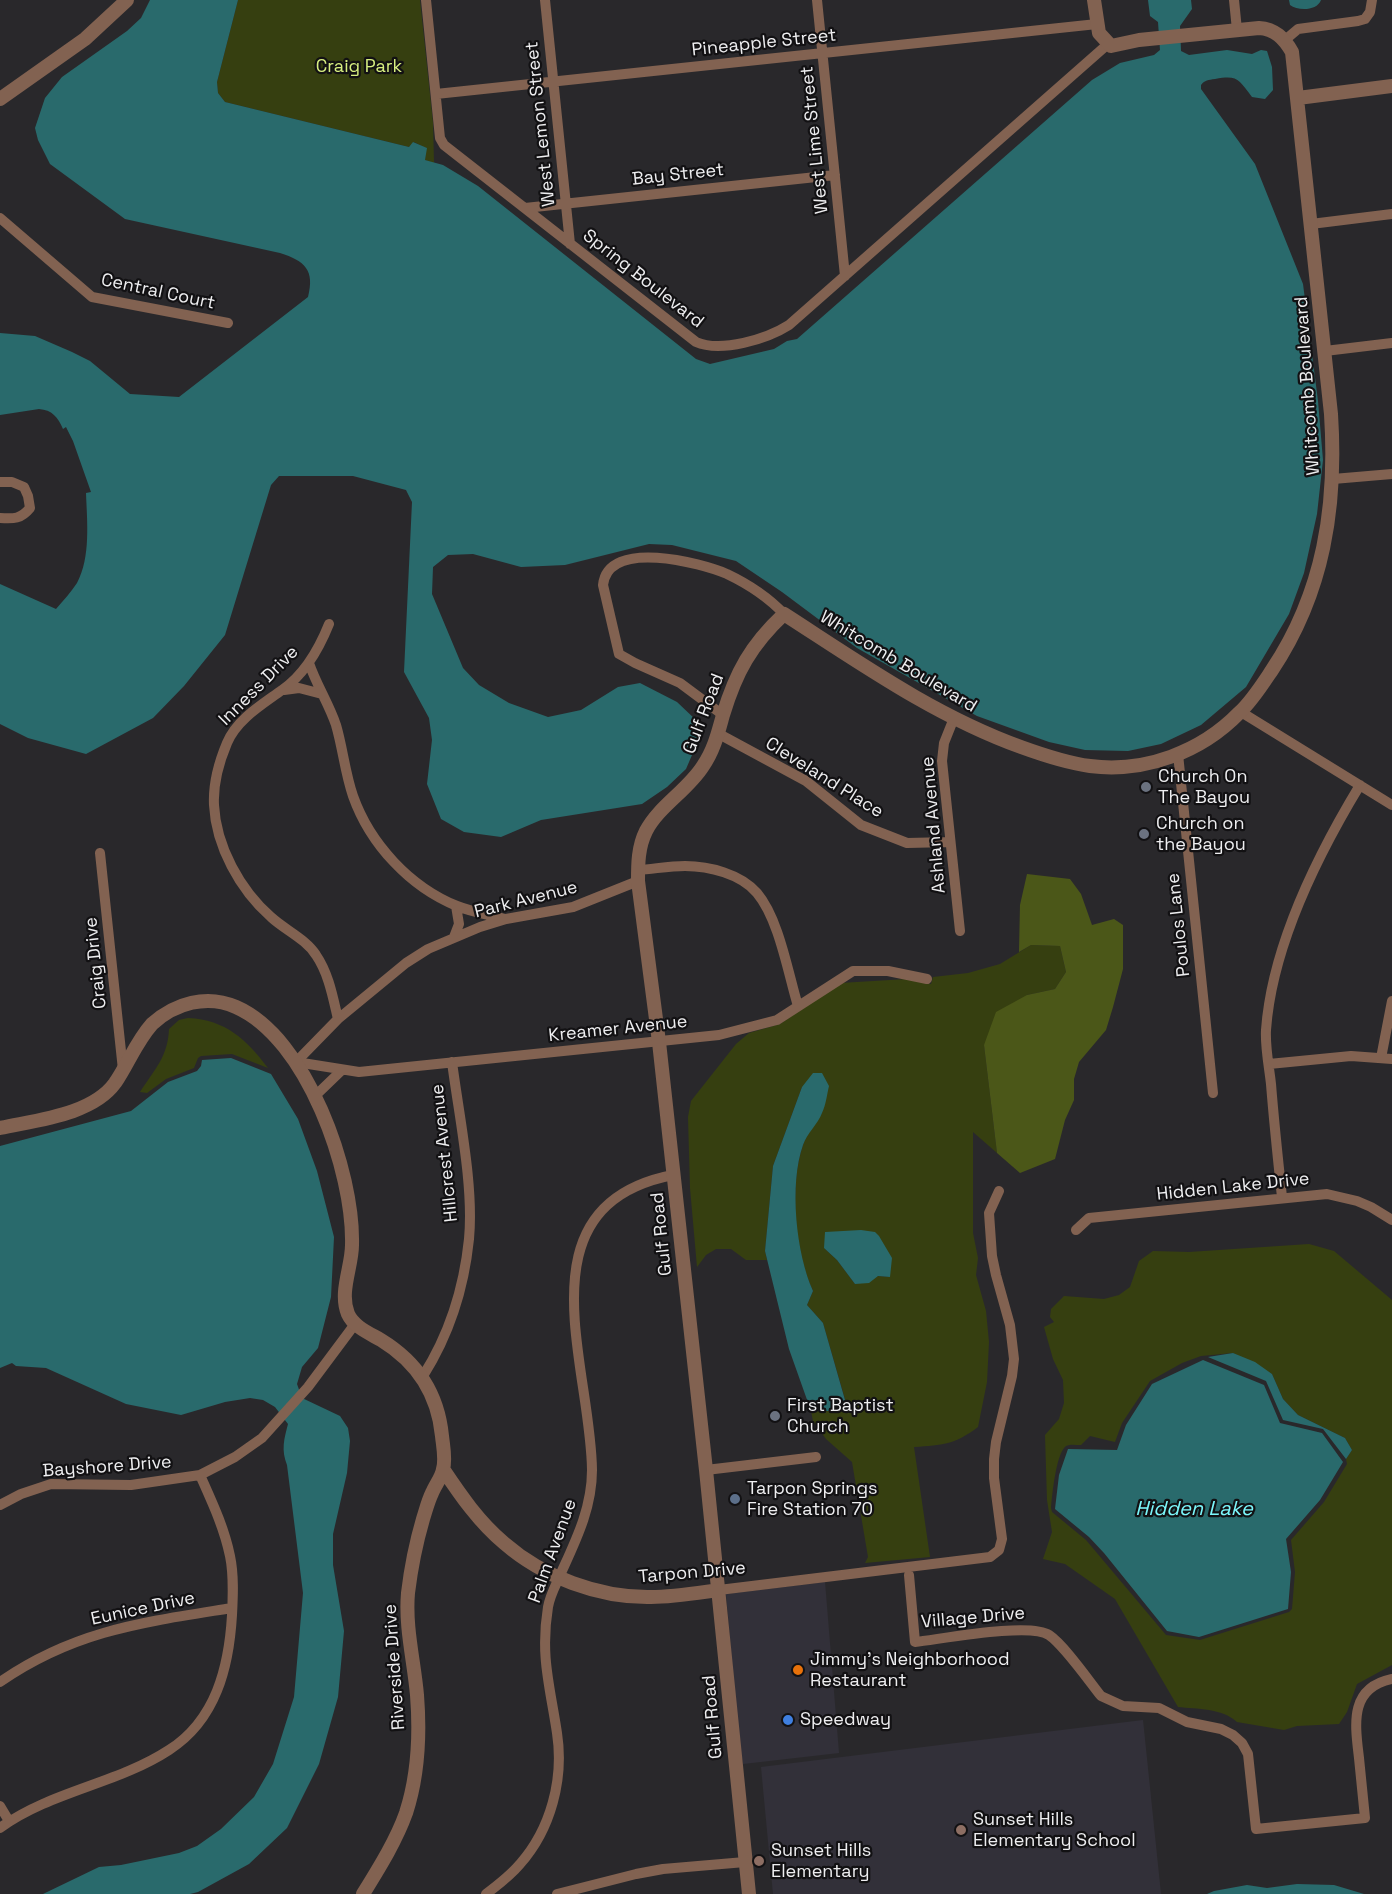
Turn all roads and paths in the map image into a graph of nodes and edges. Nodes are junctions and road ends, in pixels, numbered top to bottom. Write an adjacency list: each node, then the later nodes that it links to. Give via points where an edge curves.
1 (127, 0): 17 (street, via 85,39)
2 (426, 0): 15 (street, Spring Boulevard)
3 (545, 0): 13 (street, West Lemon Street)
4 (817, 0): 12 (street, West Lime Street)
5 (1094, 0): 8 (street)
6 (1234, 0): 9 (street)
7 (1372, 0): 10 (street, via 1370,12 1362,20 1298,30)
8 (1097, 24): 11 (street); 12 (street, Pineapple Street)
9 (1237, 30): 10 (street, via 1268,29); 11 (street)
10 (1285, 40): 16 (street, Whitcomb Boulevard, via 1293,56)
11 (1108, 44): 25 (street, Spring Boulevard)
12 (822, 54): 13 (street, Pineapple Street); 18 (street, West Lime Street)
13 (554, 82): 15 (street, Pineapple Street); 19 (street, West Lemon Street)
14 (1392, 87): 16 (street)
15 (436, 94): 20 (street, Spring Boulevard, via 440,138 444,144)
16 (1298, 98): 23 (street, Whitcomb Boulevard)
17 (0, 99)
18 (834, 175): 19 (street, Bay Street); 25 (street, West Lime Street)
19 (566, 204): 20 (street, Bay Street); 24 (street, West Lemon Street)
20 (525, 208): 24 (street, Spring Boulevard)
21 (1392, 214): 23 (street)
22 (0, 218): 26 (street, Central Court, via 92,297)
23 (1311, 224): 28 (street, Whitcomb Boulevard)
24 (570, 244): 25 (street, Spring Boulevard, via 696,342 707,346 780,331)
25 (845, 276)
26 (228, 324)
27 (1392, 343): 28 (street)
28 (1325, 351): 30 (street, Whitcomb Boulevard)
29 (1392, 474): 30 (street)
30 (1333, 479): 38 (street, Whitcomb Boulevard, via 1328,527 1308,601 1289,643)
31 (0, 482): 32 (street, via 24,486 30,507 22,517)
32 (0, 518)
33 (784, 614): 39 (street, Gulf Road, via 750,652); 39 (street, Whitcomb Boulevard, via 764,596 728,575 674,559 632,559 614,566 603,581 619,654 680,683); 40 (street, Whitcomb Boulevard)
34 (329, 624): 35 (street, Inness Drive)
35 (309, 663): 36 (street, Inness Drive); 37 (street)
36 (282, 691): 37 (street, via 294,688); 55 (street, Inness Drive, via 260,705 229,738 217,778 215,814 226,853 242,884 269,916 315,953 328,980)
37 (322, 694): 48 (street, via 335,724 353,798 375,839 403,872)
38 (1241, 712): 42 (street, Whitcomb Boulevard, via 1207,740); 43 (street)
39 (723, 715): 41 (street, Gulf Road)
40 (954, 718): 42 (street, Whitcomb Boulevard, via 1025,749 1087,766 1132,766); 45 (street, Ashland Avenue, via 942,758)
41 (719, 734): 45 (street, Cleveland Place, via 806,781 861,825 913,845); 47 (street, Gulf Road, via 696,776 645,832)
42 (1178, 754): 63 (street, Poulos Lane)
43 (1360, 784): 44 (street); 60 (street, via 1330,838 1288,930 1266,1026)
44 (1392, 805)
45 (950, 842): 50 (street, Ashland Avenue)
46 (100, 853): 61 (street, Craig Drive)
47 (638, 875): 49 (street, Park Avenue, via 573,907); 54 (street, Park Avenue, via 684,866 716,870 751,887 777,929); 56 (street, Gulf Road)
48 (456, 906): 49 (street); 51 (street, via 459,920)
49 (506, 919): 51 (street, Park Avenue)
50 (960, 931)
51 (454, 937): 55 (street, Park Avenue, via 406,963)
52 (927, 979): 54 (street, Kreamer Avenue, via 888,971 853,971)
53 (1392, 1001): 57 (street)
54 (798, 1006): 56 (street, Kreamer Avenue, via 777,1020 754,1027)
55 (338, 1019): 58 (street, Park Avenue)
56 (659, 1042): 59 (street, Kreamer Avenue); 66 (street, Gulf Road)
57 (1387, 1058): 60 (street, via 1351,1056)
58 (296, 1062): 61 (street, via 254,1016 231,1005 203,1001 182,1005 159,1017 146,1030); 62 (street, Kreamer Avenue); 64 (street)
59 (452, 1062): 62 (street, Kreamer Avenue); 72 (street, Hillcrest Avenue, via 467,1178 469,1238 454,1315)
60 (1269, 1065): 68 (street)
61 (123, 1070): 65 (street, via 114,1085 90,1105)
62 (342, 1070): 64 (street)
63 (1213, 1093)
64 (315, 1096): 71 (street, via 332,1137 347,1198 352,1246 345,1304)
65 (0, 1128)
66 (673, 1175): 75 (street, Gulf Road); 79 (street, Palm Avenue, via 638,1184 606,1205 579,1249 572,1301 592,1484 583,1523)
67 (999, 1191): 80 (street, Tarpon Drive, via 989,1213 993,1263 1011,1325 1014,1359 994,1459 1002,1539 999,1550 990,1557)
68 (1282, 1197): 69 (street, Hidden Lake Drive, via 1342,1196); 70 (street, Hidden Lake Drive, via 1089,1218)
69 (1392, 1220)
70 (1077, 1230)
71 (355, 1324): 72 (street, Riverside Drive, via 396,1350); 76 (street, Bayshore Drive, via 276,1424 250,1448)
72 (423, 1376): 74 (street, Riverside Drive, via 440,1423)
73 (816, 1457): 75 (street)
74 (443, 1469): 79 (street, Tarpon Drive, via 473,1511 504,1543); 87 (street, Riverside Drive, via 420,1531 408,1593 418,1723 413,1782 406,1812)
75 (706, 1470): 80 (street, Gulf Road)
76 (200, 1475): 77 (street, Bayshore Drive, via 130,1485 51,1484); 81 (street, via 223,1527 232,1568)
77 (0, 1505)
78 (909, 1575): 82 (street, Village Drive, via 915,1642 1040,1631 1054,1639 1101,1696 1110,1701 1123,1706 1159,1708 1187,1722 1233,1735 1248,1754 1256,1829 1365,1818 1357,1712 1365,1692)
79 (560, 1577): 80 (street, Tarpon Drive, via 595,1590 633,1596 666,1597); 88 (street, Palm Avenue, via 549,1603 545,1642 559,1744 555,1796 530,1851 510,1875)
80 (719, 1590): 86 (street, Gulf Road)
81 (232, 1608): 83 (street, Eunice Drive, via 138,1623 89,1636 30,1663); 85 (street, via 230,1645 222,1677 205,1714 185,1738 128,1770 40,1804)
82 (1392, 1679)
83 (0, 1682)
84 (0, 1806): 85 (street)
85 (5, 1824)
86 (745, 1862): 89 (street, via 636,1874); 90 (street, Gulf Road)
87 (363, 1894)
88 (486, 1894)
89 (557, 1894)
90 (749, 1894)

